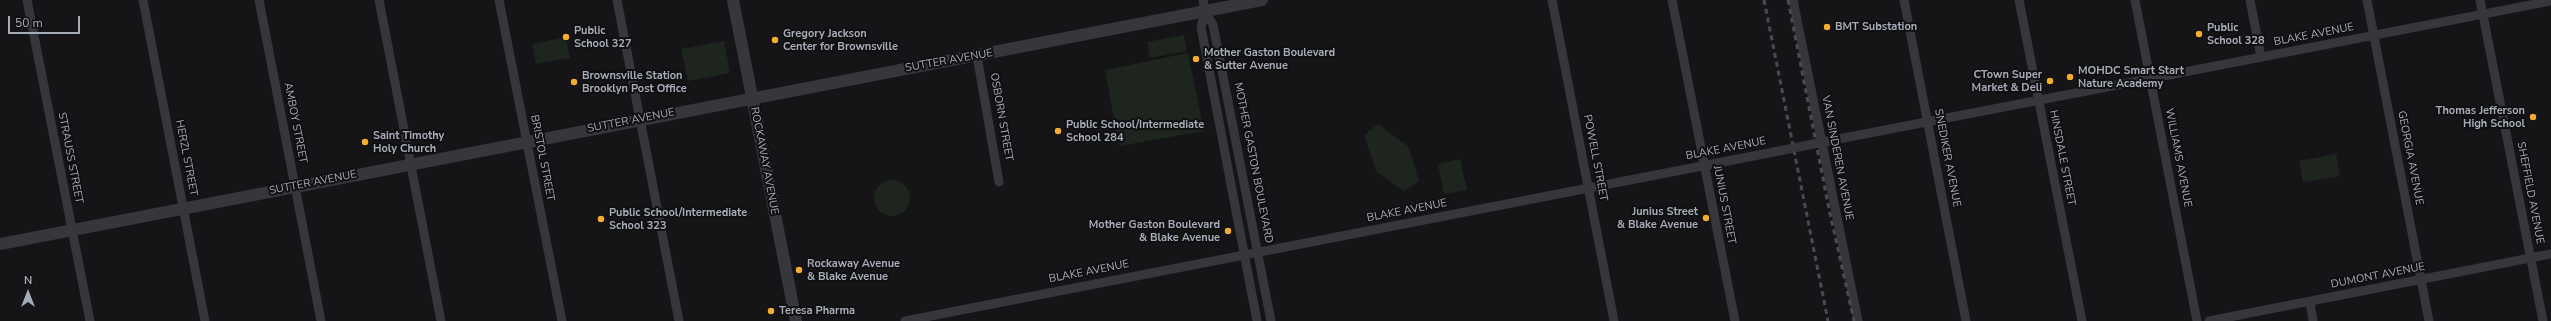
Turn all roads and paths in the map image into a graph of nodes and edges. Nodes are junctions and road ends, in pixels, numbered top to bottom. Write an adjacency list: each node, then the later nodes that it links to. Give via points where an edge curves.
1 (27, 0): 37 (street, STRAUSS STREET)
2 (143, 0): 36 (street, HERZL STREET)
3 (258, 0): 34 (street, AMBOY STREET)
4 (379, 0): 31 (street)
5 (499, 0): 29 (street, BRISTOL STREET)
6 (617, 0): 27 (street)
7 (733, 0): 25 (street, ROCKAWAY AVENUE)
8 (1262, 0): 19 (street, SUTTER AVENUE)
9 (1552, 0): 35 (street, POWELL STREET)
10 (1672, 0): 32 (street, JUNIUS STREET)
11 (1793, 0): 30 (street, VAN SINDEREN AVENUE)
12 (1904, 0): 28 (street, SNEDIKER AVENUE)
13 (2019, 0): 26 (street, HINSDALE STREET)
14 (2135, 0): 24 (street, WILLIAMS AVENUE)
15 (2250, 0): 23 (street)
16 (2367, 0): 21 (street, GEORGIA AVENUE)
17 (2480, 0): 20 (street, SHEFFIELD AVENUE)
18 (2551, 1): 20 (street, BLAKE AVENUE)
19 (1204, 6): 22 (street, SUTTER AVENUE); 39 (street, MOTHER GASTON BOULEVARD, via 1213,25); 41 (street, via 1201,27)
20 (2483, 14): 21 (street, BLAKE AVENUE); 42 (street, SHEFFIELD AVENUE)
21 (2374, 35): 23 (street, BLAKE AVENUE); 43 (street, GEORGIA AVENUE)
22 (977, 56): 25 (street, SUTTER AVENUE); 33 (street, OSBORN STREET)
23 (2261, 57): 24 (street, BLAKE AVENUE)
24 (2150, 79): 26 (street, BLAKE AVENUE); 60 (street, WILLIAMS AVENUE)
25 (752, 98): 27 (street, SUTTER AVENUE); 51 (street, ROCKAWAY AVENUE)
26 (2038, 101): 28 (street, BLAKE AVENUE); 59 (street, HINSDALE STREET)
27 (640, 119): 29 (street, SUTTER AVENUE); 50 (street)
28 (1927, 122): 30 (street, BLAKE AVENUE); 58 (street, SNEDIKER AVENUE)
29 (526, 142): 31 (street, SUTTER AVENUE); 49 (street, BRISTOL STREET)
30 (1820, 143): 32 (street, BLAKE AVENUE, bridge); 57 (street, VAN SINDEREN AVENUE)
31 (411, 164): 34 (street, SUTTER AVENUE); 48 (street)
32 (1704, 166): 35 (street, BLAKE AVENUE); 56 (street, JUNIUS STREET)
33 (999, 182)
34 (295, 187): 36 (street, SUTTER AVENUE); 47 (street, AMBOY STREET)
35 (1588, 188): 39 (street, BLAKE AVENUE); 55 (street, POWELL STREET)
36 (183, 208): 37 (street, SUTTER AVENUE); 46 (street, HERZL STREET)
37 (72, 230): 38 (street, SUTTER AVENUE); 45 (street, STRAUSS STREET)
38 (0, 244)
39 (1258, 252): 41 (street, BLAKE AVENUE); 54 (street, MOTHER GASTON BOULEVARD)
40 (2551, 254): 42 (street, DUMONT AVENUE)
41 (1244, 255): 52 (street, BLAKE AVENUE); 53 (street)
42 (2531, 258): 43 (street, DUMONT AVENUE); 64 (street, SHEFFIELD AVENUE)
43 (2421, 280): 44 (street, DUMONT AVENUE); 63 (street, GEORGIA AVENUE)
44 (2310, 302): 61 (street, DUMONT AVENUE); 62 (street)
45 (90, 321)
46 (205, 321)
47 (321, 321)
48 (441, 321)
49 (562, 321)
50 (679, 321)
51 (796, 321)
52 (905, 321)
53 (1257, 321)
54 (1271, 321)
55 (1614, 321)
56 (1735, 321)
57 (1858, 321)
58 (1966, 321)
59 (2082, 321)
60 (2197, 321)
61 (2209, 321)
62 (2313, 321)
63 (2429, 321)
64 (2543, 321)

